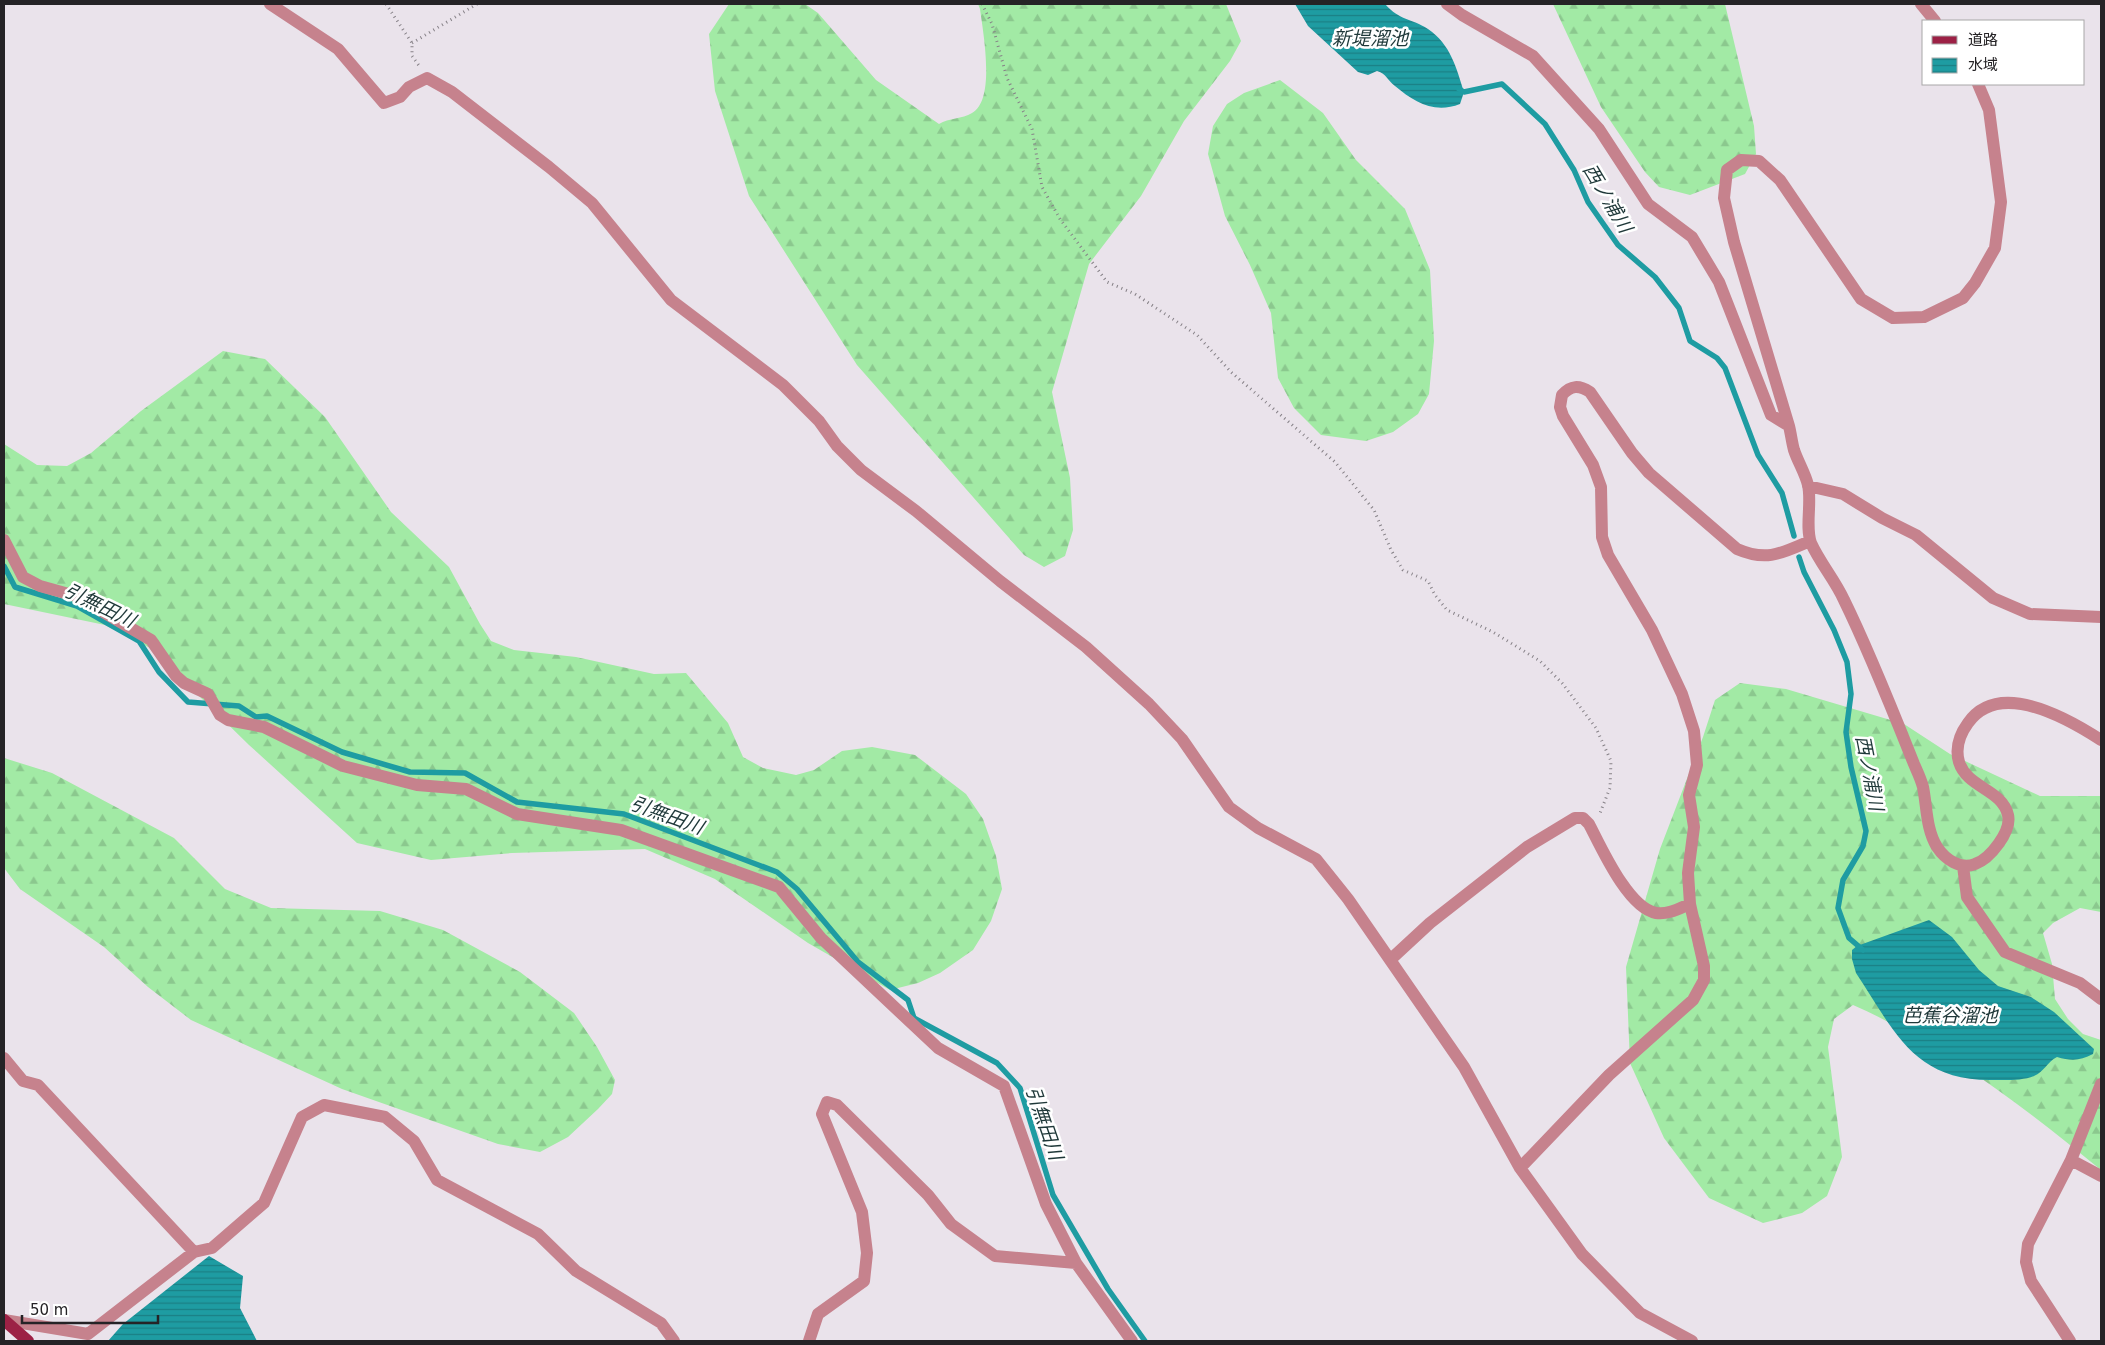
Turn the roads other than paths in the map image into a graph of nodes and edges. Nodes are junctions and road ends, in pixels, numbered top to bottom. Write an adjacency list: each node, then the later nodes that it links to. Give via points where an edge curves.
1 (270, 4): 14 (street, via 338,49 384,103 400,97 409,87 427,78 452,92 549,166 592,203 671,300 783,385 861,470 1086,647 1135,691 1182,739 1229,807 1258,828 1316,859)
2 (1447, 4): 6 (street, via 1533,56 1599,129 1648,204 1692,237 1719,282 1771,415)
3 (1921, 4): 4 (street)
4 (1933, 20)
5 (1978, 85): 6 (street, via 1989,110 2001,202 1995,248 1976,283 1963,298 1924,316 1893,318 1861,299 1780,180 1758,160 1741,160 1727,170 1724,198 1734,242)
6 (1789, 426): 7 (street, via 1793,448)
7 (1808, 486): 9 (street); 10 (street, via 1843,494 1916,535 1993,598 2030,614)
8 (4, 540): 22 (street, via 23,577 40,586 76,596 151,640 176,676 208,694 220,715 228,720 264,727 343,766 417,785 466,789 517,814 622,830 779,887 821,938 938,1048 1004,1086 1046,1204)
9 (1810, 541): 12 (street, via 1844,598 1890,702 1923,785 1931,836 1950,861); 13 (street, via 1765,556 1737,549 1649,473 1590,392 1573,387 1562,395 1560,407 1563,416 1594,466 1601,487 1602,537 1608,555 1652,630 1682,694 1694,731 1697,766 1689,795 1694,827 1688,872)
10 (2101, 617)
11 (2101, 740): 12 (street, via 2033,706 2005,702 1985,707 1971,718 1957,747 1959,761 1970,779 1997,797 2009,817 2007,828 1987,857 1976,864)
12 (1963, 866): 15 (street, via 1967,897 2005,952 2080,983)
13 (1690, 904): 14 (street, via 1671,912 1656,913 1640,903 1615,874 1590,824 1583,818 1575,818 1527,847 1430,923); 19 (street, via 1704,966 1700,991 1609,1075)
14 (1390, 960): 19 (street, via 1464,1067)
15 (2101, 999)
16 (4, 1058): 21 (street, via 23,1081 38,1085)
17 (2101, 1084): 18 (street)
18 (2071, 1160): 20 (street); 29 (street, via 2028,1244 2026,1262 2031,1281)
19 (1520, 1168): 28 (street, via 1582,1254 1640,1313)
20 (2101, 1176)
21 (194, 1252): 23 (street, via 88,1334); 25 (street, via 212,1248 264,1203 302,1117 324,1104 385,1117 414,1141 437,1180 538,1234 576,1271 661,1323)
22 (1076, 1263): 26 (street, via 995,1256 951,1224 928,1195 837,1105 827,1102 822,1114 862,1212 867,1253 864,1281 818,1314); 27 (street)
23 (4, 1320): 24 (main road)
24 (28, 1341)
25 (674, 1341)
26 (809, 1341)
27 (1132, 1341)
28 (1692, 1341)
29 (2070, 1341)

